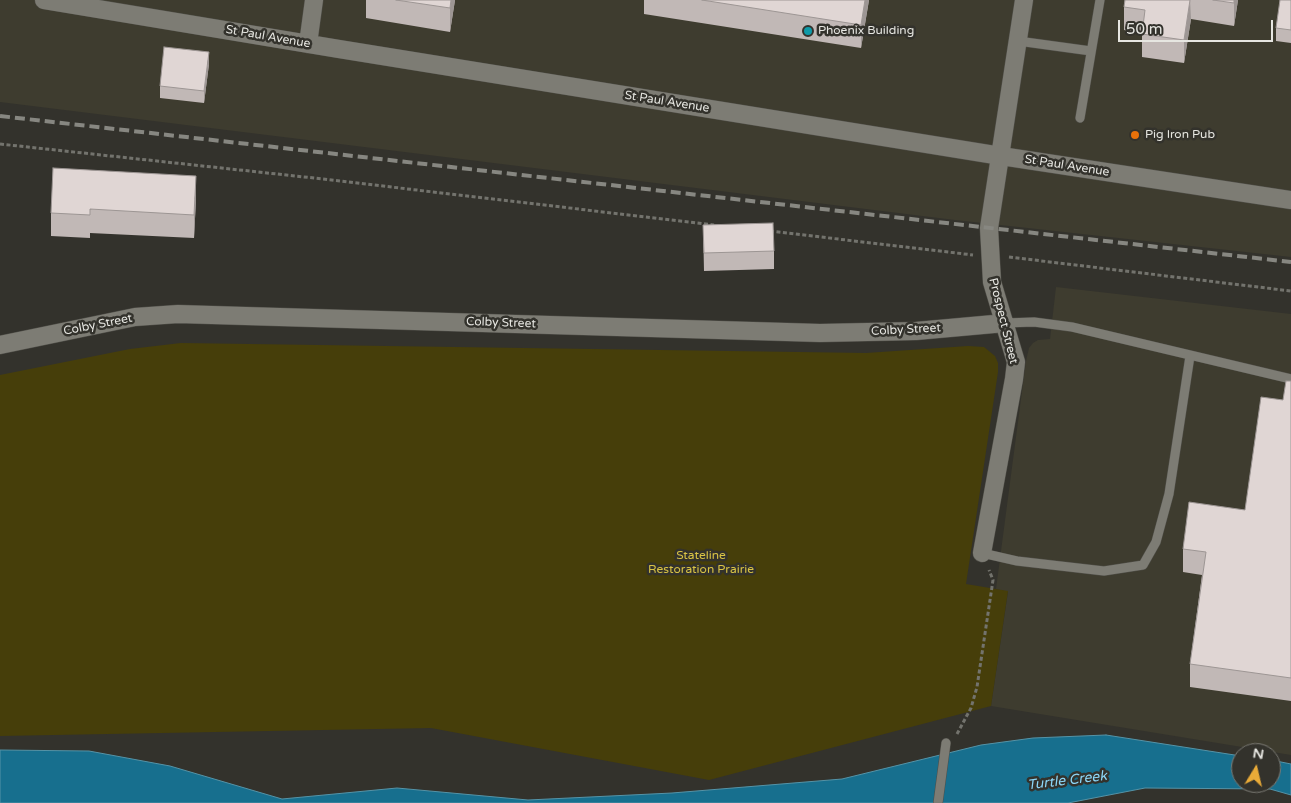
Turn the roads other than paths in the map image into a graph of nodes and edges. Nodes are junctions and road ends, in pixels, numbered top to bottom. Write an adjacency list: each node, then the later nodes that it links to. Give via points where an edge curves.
1 (44, 0): 6 (street, St Paul Avenue)
2 (314, 0): 6 (street)
3 (1024, 0): 5 (street, Prospect Street)
4 (1100, 0): 7 (lane)
5 (1018, 41): 7 (lane); 9 (street, Prospect Street)
6 (308, 44): 9 (street, St Paul Avenue)
7 (1091, 51): 8 (lane)
8 (1080, 118)
9 (1001, 156): 10 (street, St Paul Avenue); 11 (street, Prospect Street, via 989,228 992,282)
10 (1291, 200)
11 (1005, 323): 12 (street, Colby Street, via 916,331 820,333 178,314 135,317); 13 (lane, via 1034,322 1072,327); 15 (street, Prospect Street, via 1016,362)
12 (0, 345)
13 (1190, 356): 14 (lane); 15 (lane, via 1169,494 1156,542 1143,565 1104,571 1017,561)
14 (1291, 379)
15 (982, 553)
16 (946, 742): 17 (lane)
17 (938, 803)

